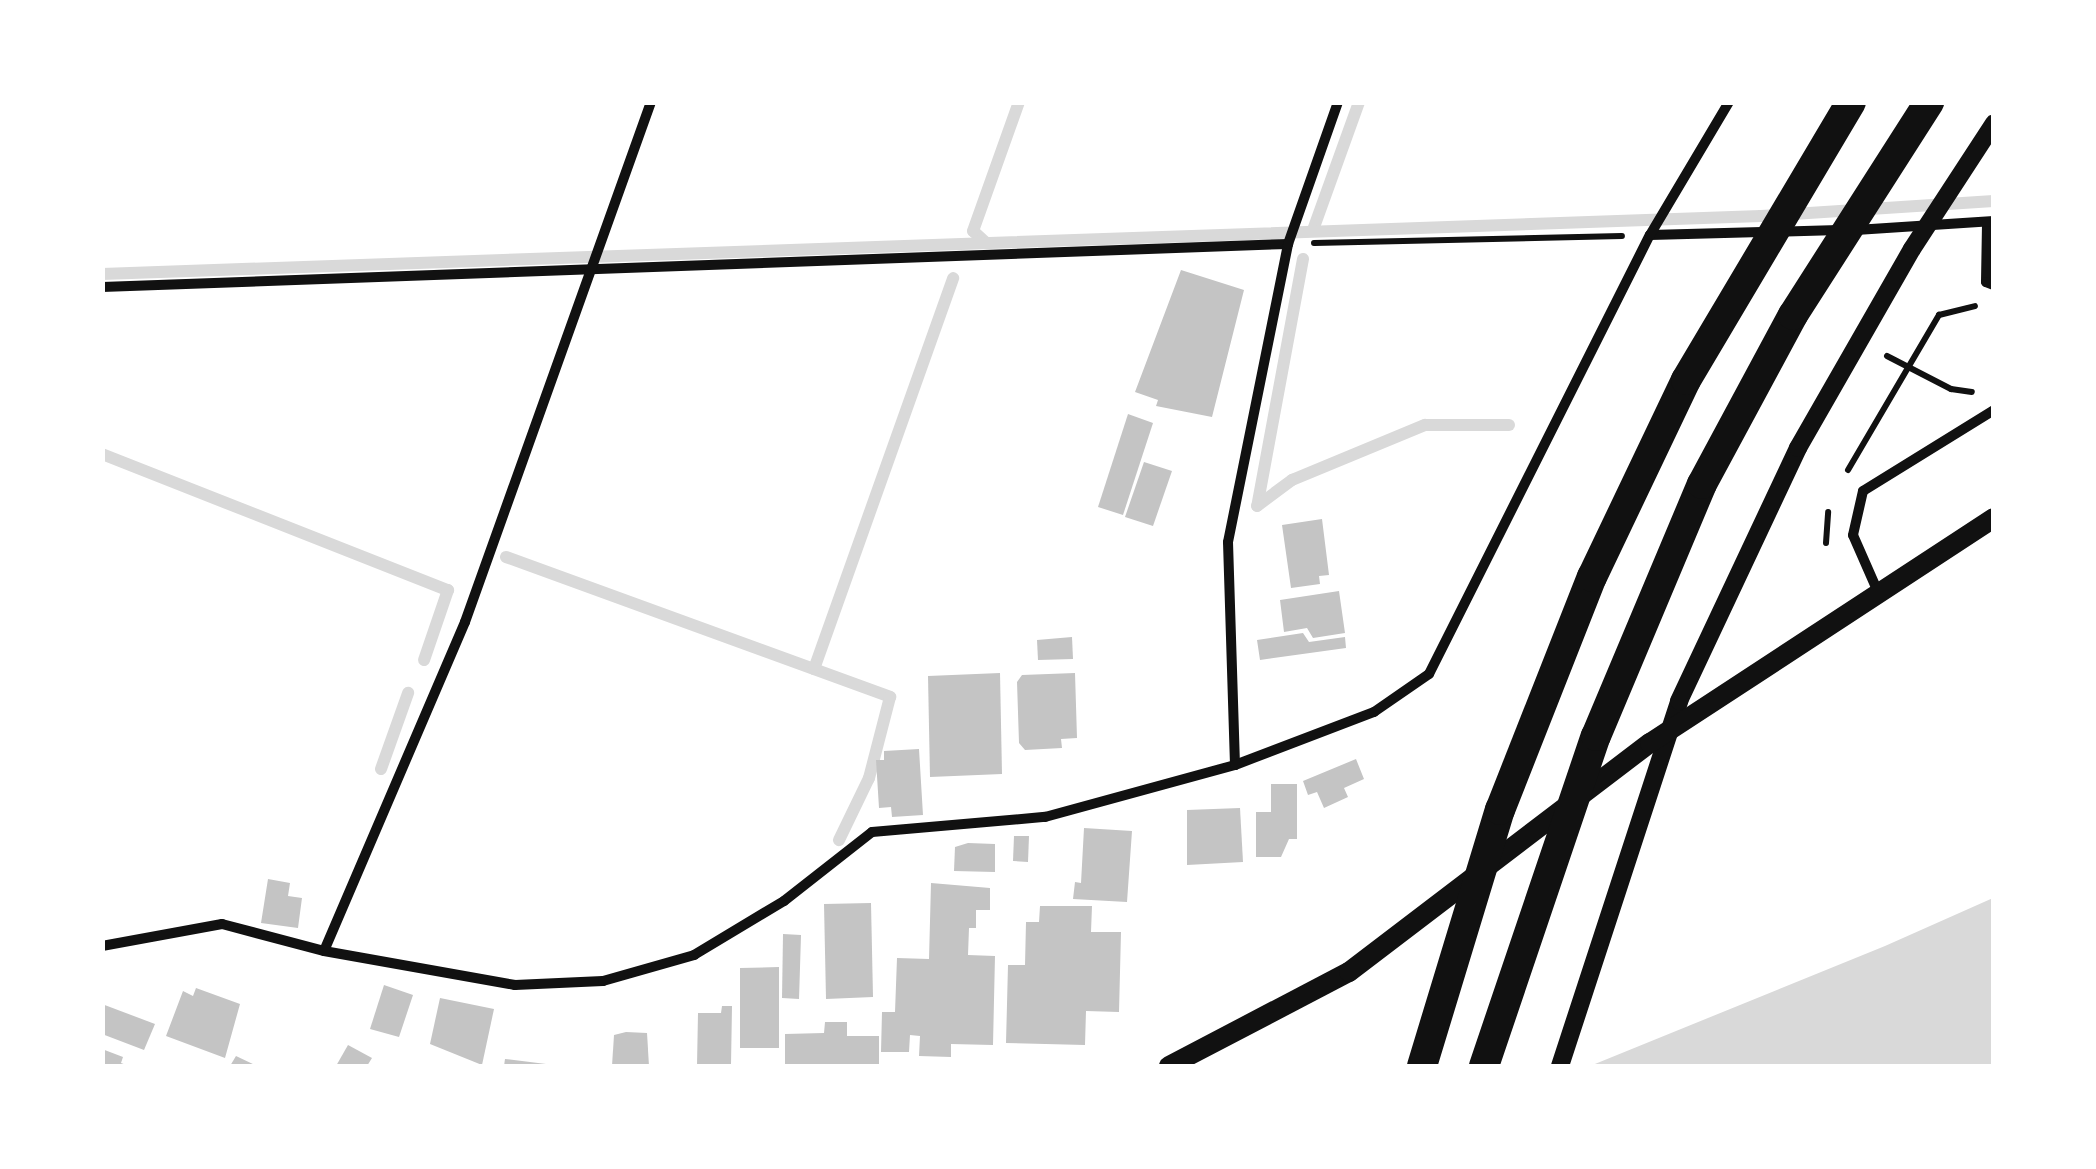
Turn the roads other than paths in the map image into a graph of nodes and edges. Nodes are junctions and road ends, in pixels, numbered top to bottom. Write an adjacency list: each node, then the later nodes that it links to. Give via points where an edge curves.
1 (652, 102): 10 (street)
2 (1338, 102): 9 (street)
3 (1729, 102): 8 (street)
4 (1850, 102): 20 (highway, via 1726,305 1600,559 1500,810)
5 (1929, 102): 21 (highway, via 1792,315 1702,484 1596,736)
6 (1994, 123): 22 (street, via 1912,249 1798,448 1679,701)
7 (1990, 222): 8 (street); 11 (street, via 1986,282)
8 (1650, 236): 16 (street, via 1429,674 1374,712)
9 (1288, 244): 10 (street); 16 (street, via 1228,542)
10 (593, 266): 12 (street); 18 (street, via 465,622)
11 (1994, 285)
12 (102, 286)
13 (1994, 410): 15 (street, via 1862,491 1853,535)
14 (1994, 518): 15 (main road)
15 (1878, 592): 19 (main road, via 1650,744 1349,972)
16 (1235, 764): 18 (street, via 1045,817 872,832 784,901 694,955 602,981 515,985)
17 (102, 946): 18 (street, via 222,924)
18 (324, 950)
19 (1169, 1066)
20 (1422, 1066)
21 (1484, 1066)
22 (1560, 1066)

